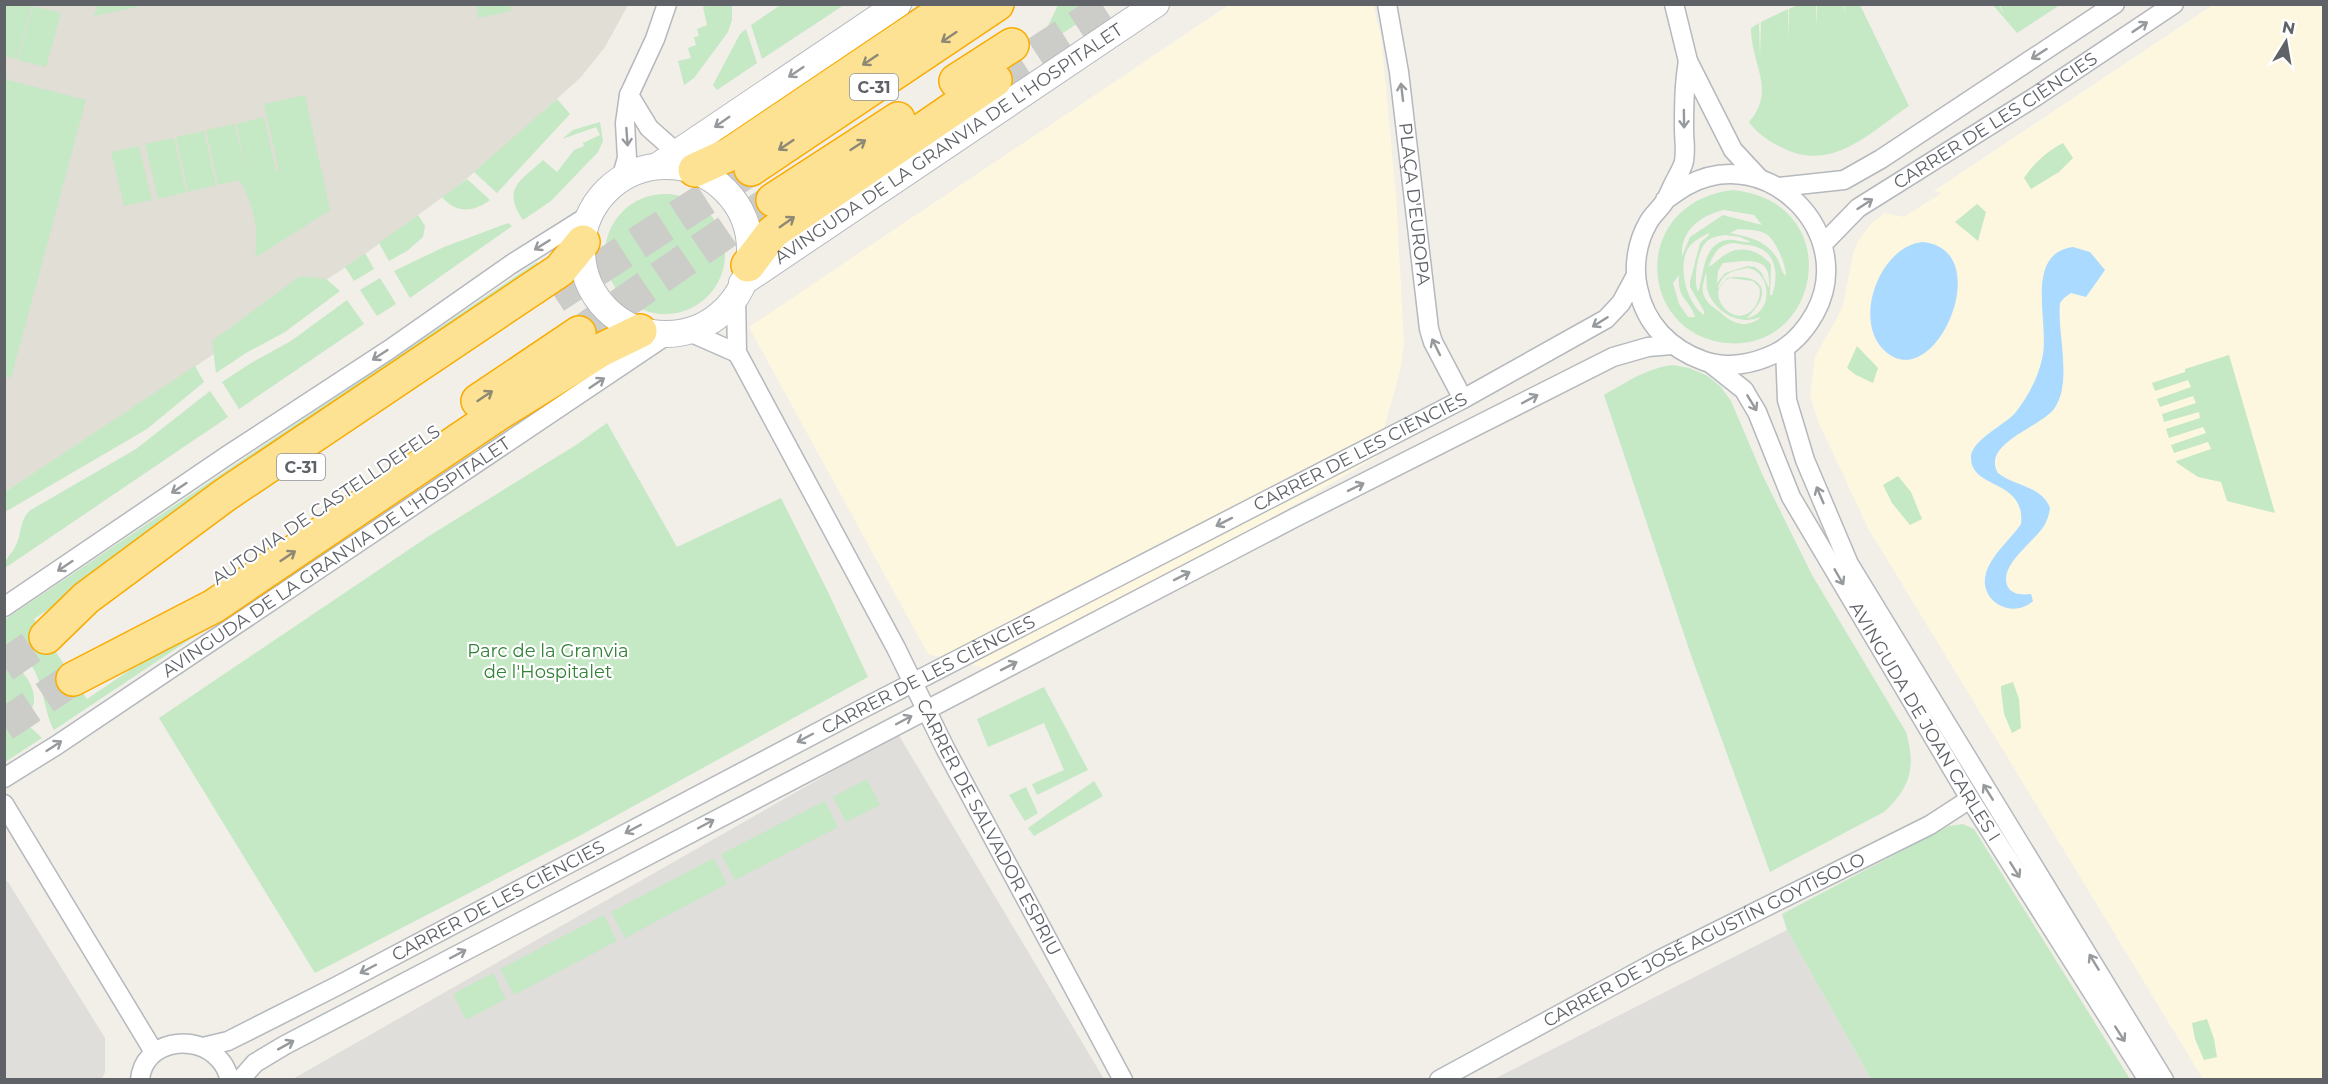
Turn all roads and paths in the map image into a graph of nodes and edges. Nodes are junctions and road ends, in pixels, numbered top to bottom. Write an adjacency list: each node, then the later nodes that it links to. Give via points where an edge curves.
1 (667, 4): 13 (street)
2 (898, 4): 14 (main road, one-way to 14)
3 (953, 4): 14 (highway, one-way to 14, via 730,154)
4 (997, 4): 15 (highway, C-31, one-way to 15)
5 (1156, 4): 24 (main road, AVINGUDA DE LA GRANVIA DE L'HOSPITALET)
6 (1387, 4): 32 (street, PLAÇA D'EUROPA, one-way to 6, via 1429,329 1400,72)
7 (1674, 4): 11 (street)
8 (2115, 4): 18 (street, CARRER DE LES CIÈNCIES, one-way to 18, via 1859,172 1844,180)
9 (2175, 4): 22 (street, CARRER DE LES CIÈNCIES, one-way to 9, via 1858,208)
10 (1012, 45): 19 (highway, C-31, one-way to 10)
11 (1688, 61): 16 (street, via 1733,150); 20 (street, one-way to 20, via 1683,90 1684,161)
12 (995, 80): 24 (highway, one-way to 12, via 772,232)
13 (629, 95): 14 (street); 17 (street, one-way to 17, via 627,158)
14 (677, 162): 17 (main road); 24 (main road, via 718,184 738,206 744,224)
15 (751, 169)
16 (1759, 178): 18 (street); 20 (street, via 1715,176 1689,184)
17 (621, 179): 21 (main road, via 603,194)
18 (1779, 187): 22 (street, via 1810,217)
19 (774, 200)
20 (1665, 200): 23 (street, via 1648,222 1638,248)
21 (587, 228): 25 (highway, C-31, via 560,270 225,495 86,598 46,637); 26 (main road, via 582,262 596,298 611,315); 33 (street, one-way to 33, via 510,265)
22 (1823, 244): 29 (street, via 1827,273 1821,302 1807,328)
23 (1635, 277): 28 (street, via 1641,303 1653,326); 32 (street, CARRER DE LES CIÈNCIES, one-way to 32, via 1622,303 1606,318)
24 (742, 281): 26 (main road, via 719,316); 30 (street, CARRER DE SALVADOR ESPRIU)
25 (555, 297)
26 (665, 332): 27 (highway, AUTOVIA DE CASTELLDEFELS / C-31, via 601,350 496,415 214,606 74,679); 30 (street); 36 (street, AVINGUDA DE LA GRANVIA DE L'HOSPITALET, one-way to 26)
27 (579, 333)
28 (1672, 345): 31 (street); 35 (street, CARRER DE LES CIÈNCIES, one-way to 28, via 1580,373 1613,357)
29 (1785, 349): 31 (street, via 1762,360 1736,365); 47 (street, AVINGUDA DE JOAN CARLES I, one-way to 29, via 1849,564 1805,460 1787,400)
30 (737, 353): 34 (street, CARRER DE SALVADOR ESPRIU)
31 (1710, 363): 37 (street, AVINGUDA DE JOAN CARLES I, one-way to 37, via 1744,390 1753,404 1791,497)
32 (1463, 399): 34 (street, CARRER DE LES CIÈNCIES, one-way to 34)
33 (4, 606)
34 (913, 682): 35 (street, CARRER DE SALVADOR ESPRIU); 39 (street, CARRER DE LES CIÈNCIES, one-way to 39, via 228,1041)
35 (926, 709): 43 (street, CARRER DE LES CIÈNCIES, one-way to 35, via 255,1063 285,1046); 44 (street, CARRER DE SALVADOR ESPRIU)
36 (4, 778)
37 (1970, 799): 45 (street, CARRER DE JOSÉ AGUSTÍN GOYTISOLO, via 1930,825 1663,958); 46 (street, AVINGUDA DE JOAN CARLES I, one-way to 46)
38 (4, 804): 40 (street)
39 (203, 1047): 40 (street, CARRER DE LES CIÈNCIES, via 176,1044); 42 (street, via 220,1059)
40 (154, 1052): 41 (street, via 146,1060)
41 (140, 1080)
42 (230, 1080)
43 (240, 1080)
44 (1123, 1080)
45 (1439, 1080)
46 (2148, 1080)
47 (2164, 1080)

